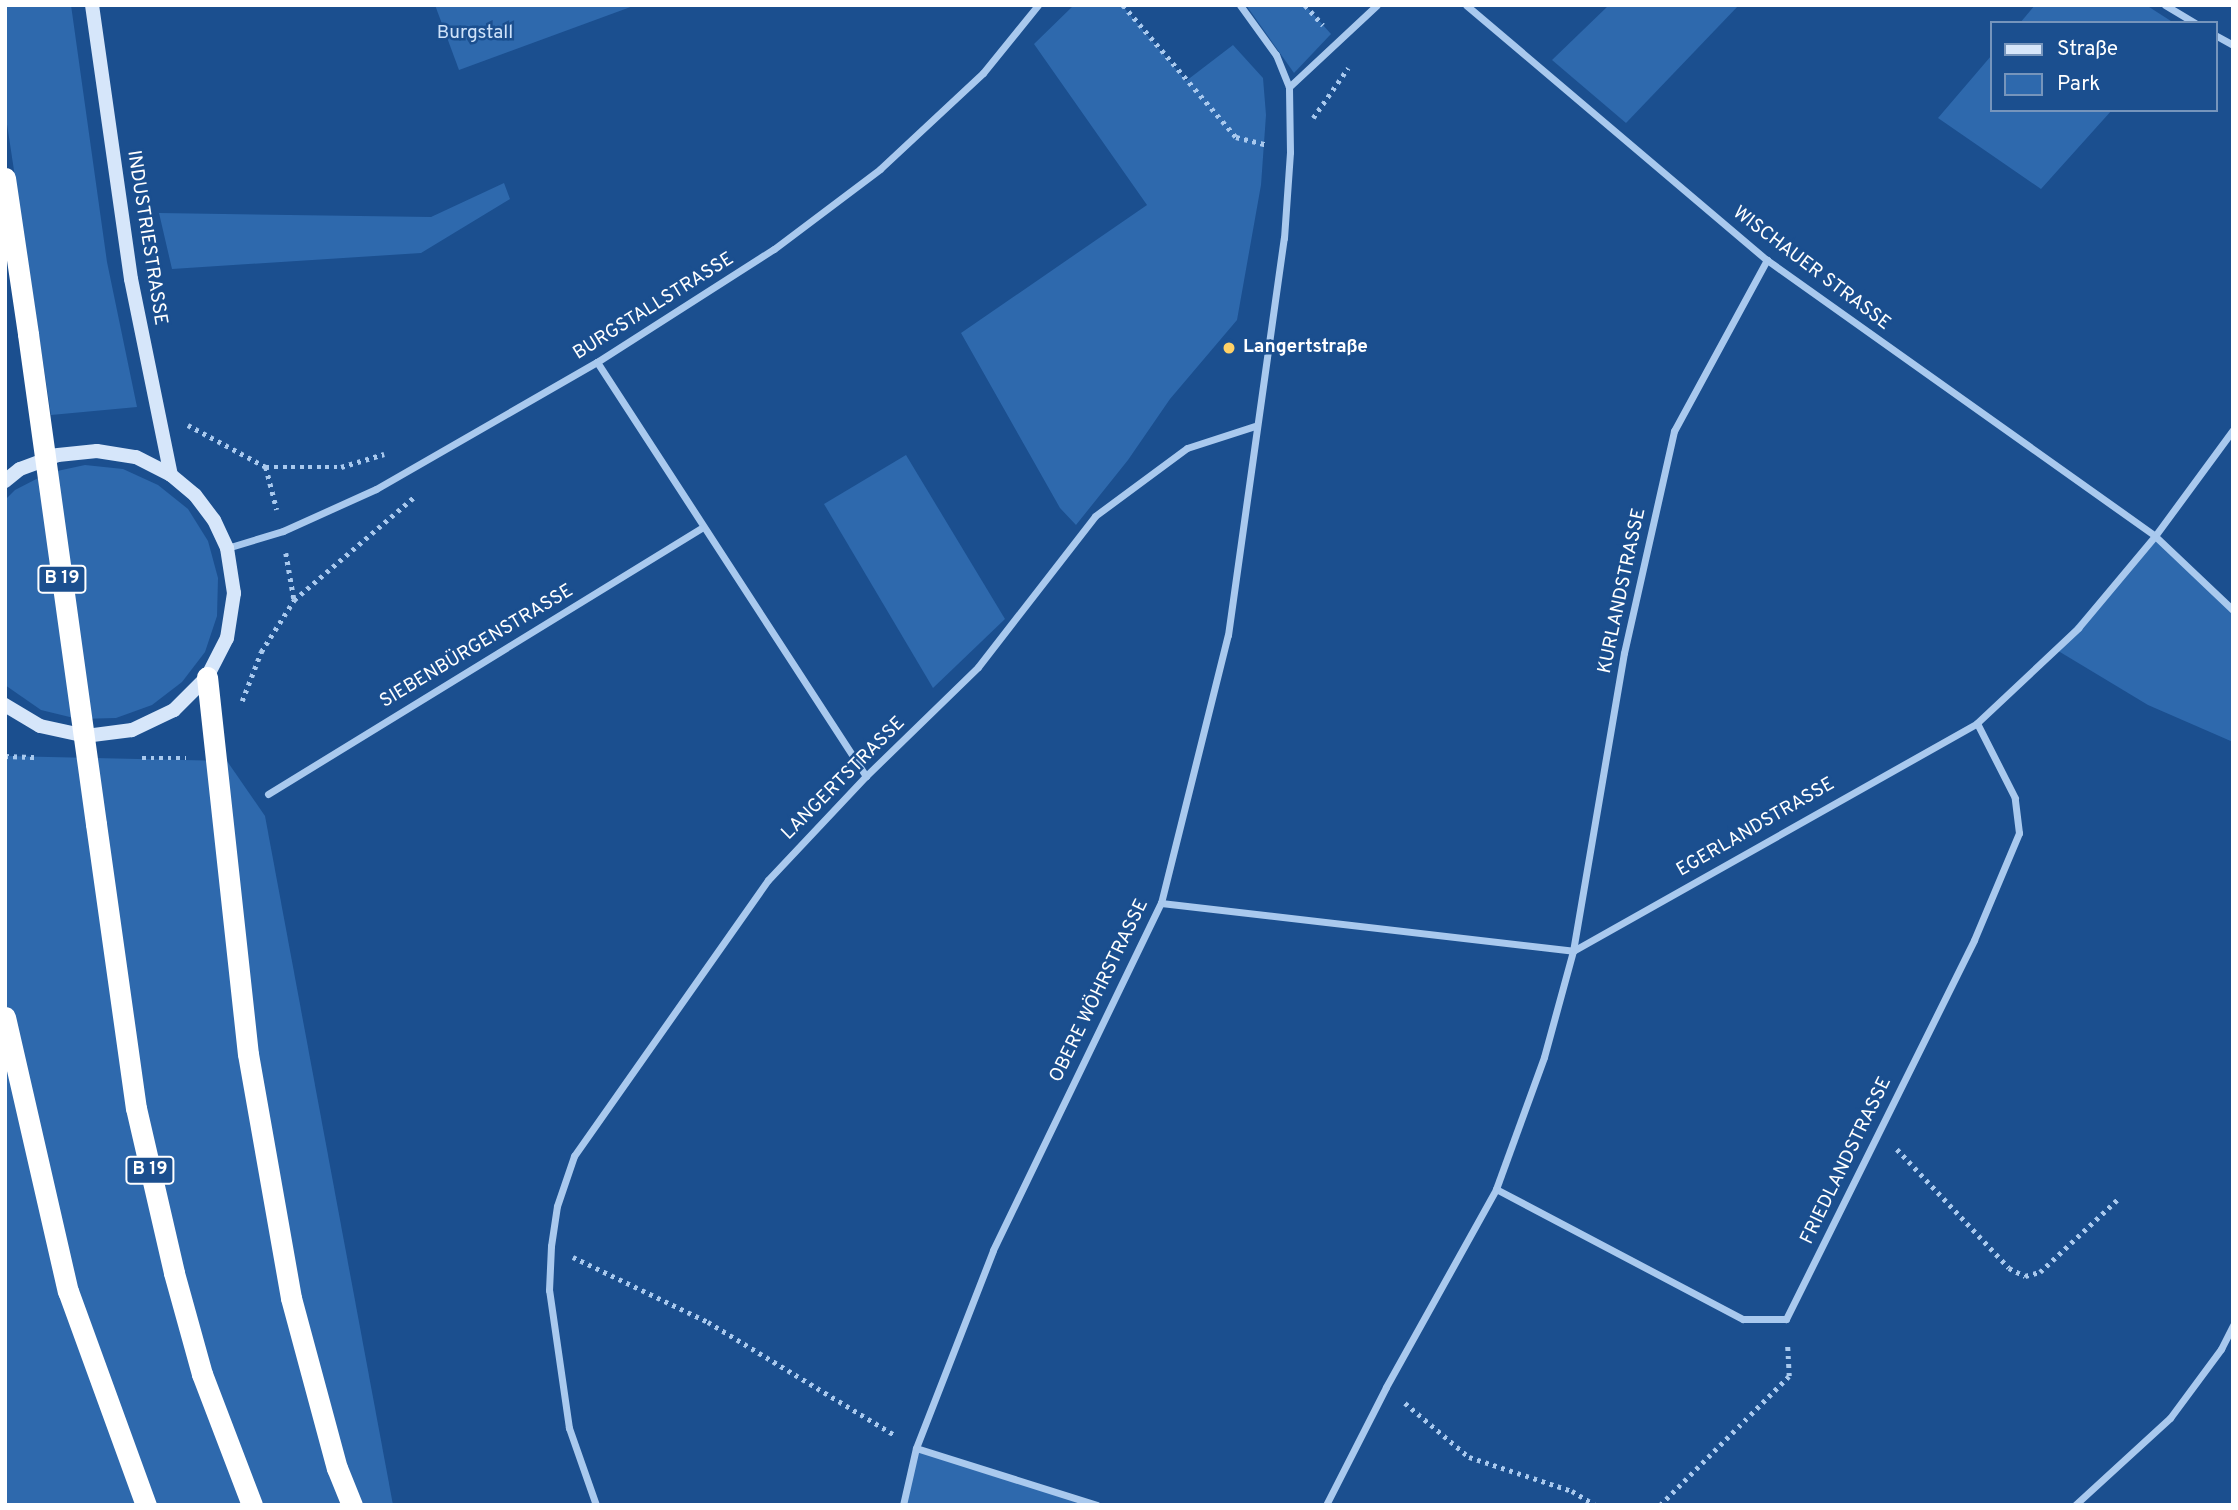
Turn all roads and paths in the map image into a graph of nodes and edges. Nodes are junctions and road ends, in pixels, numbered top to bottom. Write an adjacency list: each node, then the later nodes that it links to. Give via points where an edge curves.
1 (92, 5): 17 (main road, INDUSTRIESTRASSE, via 131,279)
2 (1038, 5): 16 (street, BURGSTALLSTRASSE, via 983,73 880,169 774,249)
3 (1123, 5): 13 (path, via 1236,137)
4 (1240, 5): 12 (street, via 1276,55)
5 (1377, 5): 12 (street)
6 (1466, 5): 15 (street, WISCHAUER STRASSE)
7 (2165, 5): 8 (street)
8 (2192, 21)
9 (2217, 36): 10 (street)
10 (2233, 45)
11 (1353, 62): 13 (path)
12 (1289, 87): 13 (street)
13 (1290, 152): 18 (street, via 1284,238)
14 (5, 178): 50 (highway, B 19, bridge, via 136,1108 202,1374)
15 (1767, 260): 25 (street, WISCHAUER STRASSE); 39 (street, KURLANDSTRASSE, via 1674,431 1624,653)
16 (597, 362): 24 (street); 26 (street, BURGSTALLSTRASSE, via 342,506)
17 (161, 424): 20 (path, via 190,425 266,467 341,467); 21 (main road, INDUSTRIESTRASSE)
18 (1255, 426): 36 (street, LANGERTSTRASSE, via 1187,447 1096,516 978,667); 38 (street, OBERE WÖHRSTRASSE, via 1228,635)
19 (2233, 430): 25 (street, EGERLANDSTRASSE)
20 (392, 452)
21 (171, 475): 22 (main road, via 136,457 97,451 58,454 20,469); 26 (main road, via 195,495)
22 (5, 481)
23 (417, 495): 30 (path, via 294,600 261,652)
24 (703, 527): 36 (street); 37 (street, SIEBENBÜRGENSTRASSE)
25 (2155, 536): 27 (street, WISCHAUER STRASSE); 31 (street, EGERLANDSTRASSE, via 2078,628)
26 (227, 548): 28 (main road, via 234,593 227,638)
27 (2233, 610)
28 (207, 677): 29 (main road, via 174,710 132,730 86,736 40,726); 35 (highway)
29 (5, 705)
30 (238, 713)
31 (1976, 723): 39 (street, EGERLANDSTRASSE); 41 (street, FRIEDLANDSTRASSE, via 2015,798 2019,833 1974,940)
32 (5, 756): 33 (path)
33 (47, 757)
34 (130, 758): 35 (path)
35 (214, 759): 51 (highway, via 248,1054 291,1298 337,1468)
36 (866, 776): 44 (street, LANGERTSTRASSE, via 768,880 574,1156 557,1206)
37 (268, 794)
38 (1161, 903): 39 (street); 48 (street, OBERE WÖHRSTRASSE, via 993,1250)
39 (1573, 951): 42 (street, via 1544,1057)
40 (5, 1017): 49 (highway, via 68,1291)
41 (1879, 1131): 43 (path, via 2009,1268 2025,1276 2040,1272); 45 (street, FRIEDLANDSTRASSE)
42 (1496, 1189): 45 (street, via 1743,1319); 47 (street)
43 (2119, 1198)
44 (551, 1246): 48 (path, via 708,1322); 52 (street, LANGERTSTRASSE, via 549,1290 569,1428)
45 (1786, 1319): 57 (path, via 1789,1376)
46 (2233, 1325): 58 (street, via 2221,1349 2170,1418)
47 (1385, 1387): 55 (street); 56 (path, via 1469,1457 1572,1491)
48 (916, 1448): 53 (street, OBERE WÖHRSTRASSE); 54 (street)
49 (146, 1505)
50 (252, 1505)
51 (352, 1505)
52 (596, 1505)
53 (903, 1505)
54 (1097, 1505)
55 (1326, 1505)
56 (1595, 1505)
57 (1660, 1505)
58 (2075, 1505)

